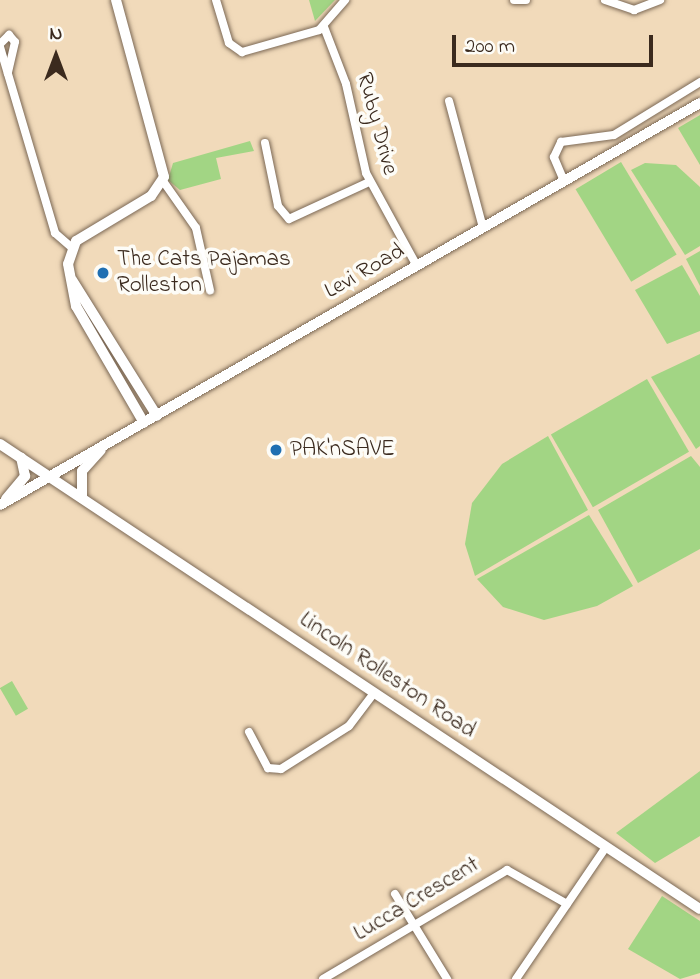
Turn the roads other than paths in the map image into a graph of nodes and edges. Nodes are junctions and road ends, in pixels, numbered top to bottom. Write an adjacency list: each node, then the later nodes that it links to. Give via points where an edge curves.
1 (116, 0): 15 (main road, via 164,166)
2 (216, 0): 8 (street, via 237,52)
3 (345, 0): 8 (street)
4 (514, 0): 5 (street)
5 (526, 0)
6 (605, 0): 7 (street, via 634,10)
7 (660, 0)
8 (324, 27): 17 (street, Ruby Drive, via 346,84)
9 (0, 46): 10 (street); 10 (street, via 9,35 15,42)
10 (8, 74): 19 (street, via 53,227)
11 (700, 82): 16 (street, via 608,137 561,142 554,157)
12 (449, 101): 18 (street)
13 (700, 103): 16 (main road, Levi Road)
14 (265, 143): 17 (street, via 278,206 289,219)
15 (163, 181): 19 (main road); 22 (street, via 196,228)
16 (564, 181): 18 (main road, Levi Road)
17 (369, 182): 20 (street, Ruby Drive)
18 (483, 228): 20 (main road, Levi Road)
19 (71, 247): 21 (main road)
20 (417, 266): 25 (main road, Levi Road)
21 (72, 281): 23 (main road); 24 (main road, via 72,298)
22 (210, 290)
23 (114, 343): 24 (main road); 25 (main road)
24 (102, 350): 26 (main road)
25 (157, 416): 26 (main road, Levi Road)
26 (144, 423): 28 (main road, Levi Road)
27 (0, 444): 29 (main road, Lincoln Rolleston Road)
28 (102, 447): 30 (main road, Levi Road); 31 (main road, via 82,471)
29 (21, 457): 30 (main road, Lincoln Rolleston Road); 32 (main road, via 25,475)
30 (51, 477): 31 (main road, Lincoln Rolleston Road); 32 (main road, Levi Road)
31 (82, 498): 33 (main road, Lincoln Rolleston Road)
32 (2, 503)
33 (374, 693): 34 (street, via 349,726 281,769 268,768); 35 (main road, Lincoln Rolleston Road)
34 (249, 732)
35 (606, 847): 37 (street); 38 (main road, Lincoln Rolleston Road)
36 (395, 894): 39 (street)
37 (567, 904): 39 (street, Lucca Crescent, via 507,870); 42 (street)
38 (700, 909)
39 (414, 924): 40 (street, Lucca Crescent); 41 (street)
40 (323, 979)
41 (447, 979)
42 (516, 979)

